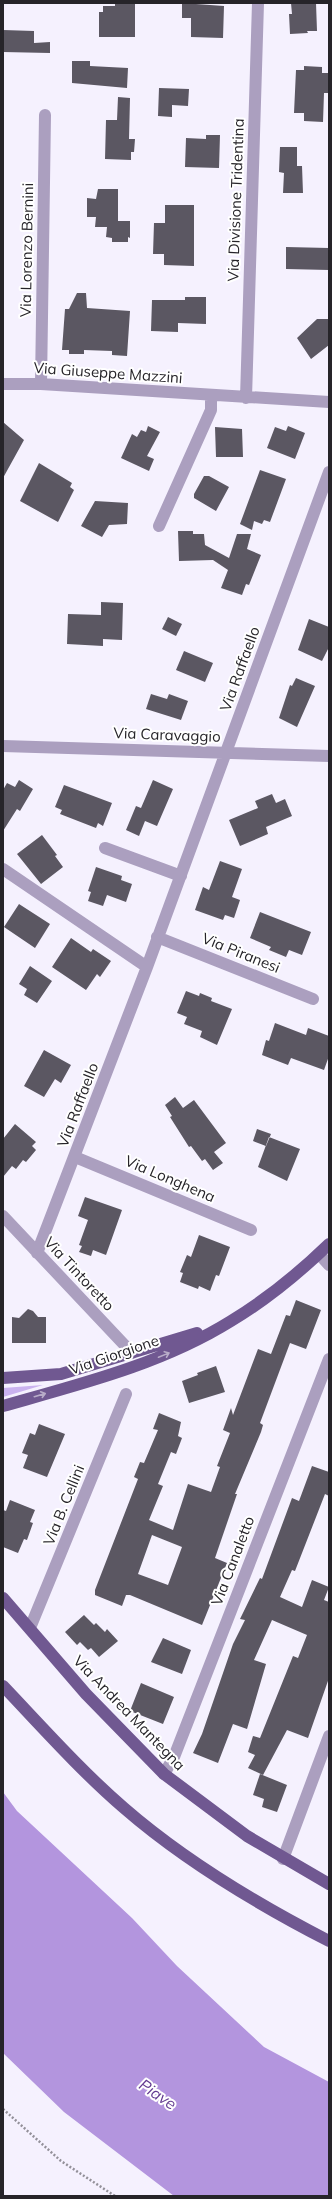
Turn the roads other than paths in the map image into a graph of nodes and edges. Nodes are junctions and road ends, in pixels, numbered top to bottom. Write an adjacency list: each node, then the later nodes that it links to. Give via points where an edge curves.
1 (258, 3): 6 (street, Via Divisione Tridentina)
2 (45, 115): 4 (street, Via Lorenzo Bernini)
3 (3, 384): 4 (street, Via Giuseppe Mazzini)
4 (42, 384): 5 (street, Via Giuseppe Mazzini)
5 (211, 396): 6 (street, Via Giuseppe Mazzini); 9 (street, via 211,410)
6 (246, 398): 7 (street, Via Giuseppe Mazzini)
7 (329, 402)
8 (329, 472): 11 (street, Via Raffaello)
9 (159, 526)
10 (3, 746): 11 (street, Via Caravaggio)
11 (227, 754): 12 (street, Via Caravaggio); 15 (street, Via Raffaello)
12 (329, 756)
13 (105, 848): 15 (street)
14 (3, 869): 17 (street)
15 (181, 876): 16 (street, Via Raffaello)
16 (157, 937): 17 (street, Via Raffaello); 18 (street, Via Piranesi)
17 (147, 967): 19 (street, Via Raffaello)
18 (313, 999)
19 (75, 1157): 21 (street, Via Longhena); 23 (street, Via Raffaello)
20 (3, 1216): 23 (street, Via Tintoretto)
21 (251, 1230)
22 (329, 1244): 24 (main road, Via Giorgione)
23 (37, 1253): 27 (street, Via Tintoretto)
24 (318, 1254): 25 (street); 26 (main road, Via Giorgione, via 276,1290)
25 (329, 1265)
26 (230, 1322): 27 (main road, Via Giorgione); 31 (main road, Via Giorgione, one-way to 26, via 139,1365 174,1351)
27 (132, 1353): 29 (main road, Via Giorgione, via 61,1374)
28 (329, 1358): 36 (street, Via Canaletto, via 174,1756)
29 (3, 1378)
30 (126, 1394): 33 (street, Via B. Cellini)
31 (3, 1406)
32 (3, 1598): 33 (main road, Via Andrea Mantegna)
33 (30, 1628): 36 (main road, Via Andrea Mantegna, via 86,1694)
34 (3, 1686): 39 (main road, via 99,1786 153,1832 228,1883)
35 (329, 1736): 37 (street)
36 (164, 1774): 37 (main road, Via Andrea Mantegna, via 214,1813)
37 (283, 1859): 38 (main road, Via Andrea Mantegna)
38 (329, 1884)
39 (329, 1941)

